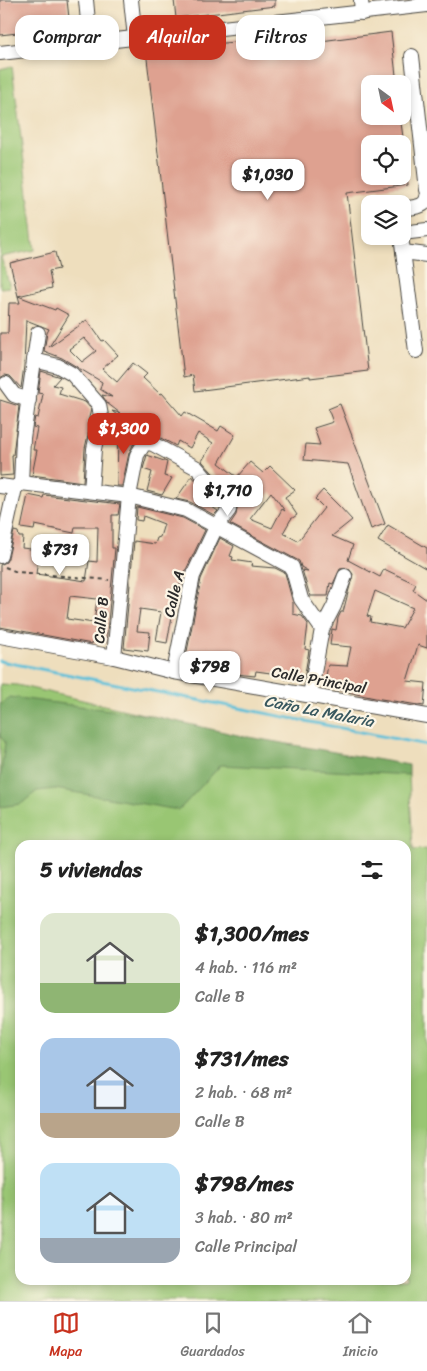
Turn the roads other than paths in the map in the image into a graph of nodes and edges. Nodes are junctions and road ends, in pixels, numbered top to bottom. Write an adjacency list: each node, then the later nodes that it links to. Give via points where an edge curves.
1 (86, 0): 5 (street)
2 (131, 0): 6 (street)
3 (427, 5): 4 (street)
4 (362, 6): 7 (street)
5 (87, 15)
6 (133, 15)
7 (226, 25)
8 (15, 51): 9 (street)
9 (0, 53)
10 (412, 56): 11 (street)
11 (427, 190)
12 (427, 197): 13 (street, via 422,206)
13 (411, 208)
14 (427, 230): 15 (street)
15 (411, 232)
16 (402, 245): 17 (street)
17 (403, 252): 18 (street); 20 (street)
18 (427, 255)
19 (38, 333): 21 (street)
20 (416, 351)
21 (34, 360): 23 (street); 26 (street, via 58,366 72,374 98,405 101,416 94,449)
22 (6, 384): 23 (street, via 14,395)
23 (29, 400): 25 (street)
24 (0, 486): 25 (street)
25 (18, 486): 26 (street); 29 (street)
26 (91, 491): 27 (street)
27 (129, 496): 28 (street, via 186,510); 28 (street, Calle B, via 137,455 144,444 151,443 197,468 229,505); 33 (street, Calle B)
28 (216, 527): 31 (street, via 292,567 301,599); 34 (street, Calle A, via 193,576)
29 (0, 556)
30 (345, 576): 31 (street)
31 (322, 629): 35 (street)
32 (0, 636): 33 (street, Calle Principal)
33 (114, 657): 34 (street, Calle Principal)
34 (174, 672): 35 (street, Calle Principal)
35 (310, 695): 36 (street, Calle Principal)
36 (427, 716)

